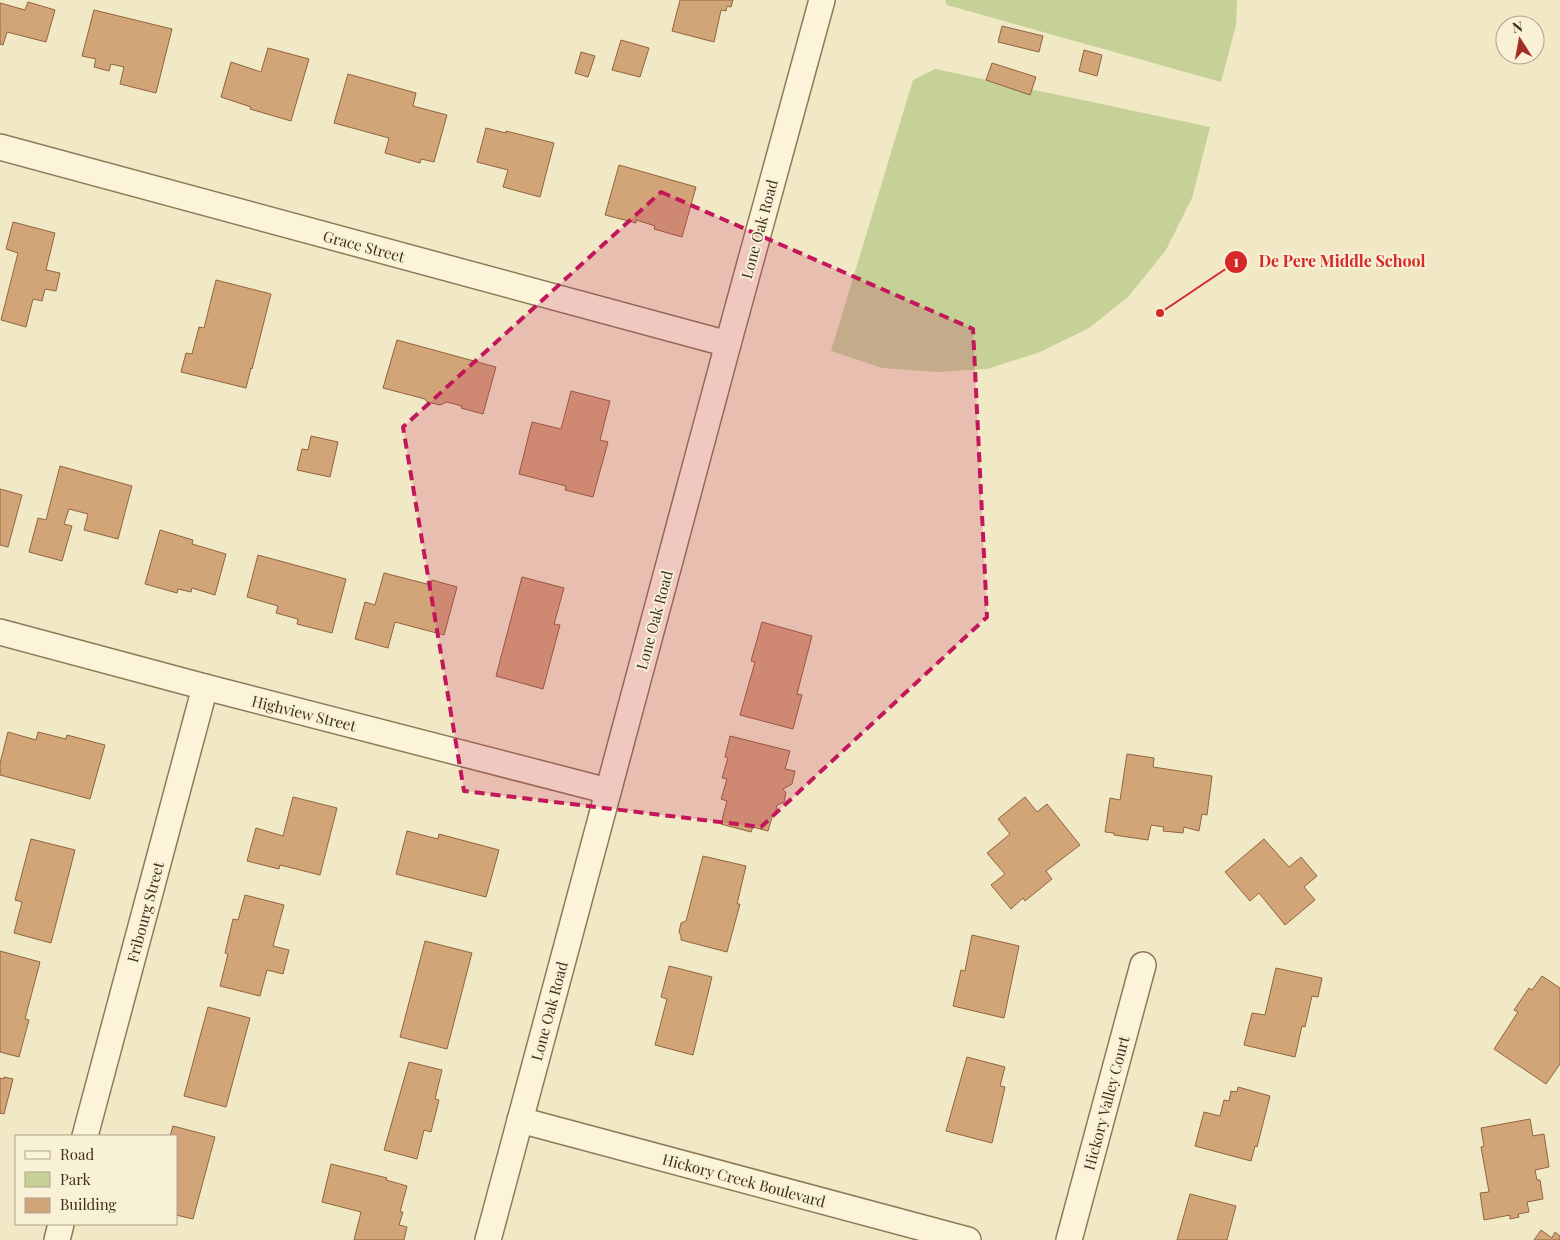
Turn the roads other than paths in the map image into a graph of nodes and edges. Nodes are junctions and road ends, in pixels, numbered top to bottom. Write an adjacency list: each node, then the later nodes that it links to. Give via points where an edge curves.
1 (822, 0): 3 (street, Lone Oak Road)
2 (0, 147): 3 (street, Grace Street)
3 (728, 344): 6 (street, Lone Oak Road)
4 (0, 632): 5 (street, Highview Street)
5 (205, 687): 6 (street, Highview Street); 9 (street, Fribourg Street)
6 (608, 791): 8 (street, Lone Oak Road)
7 (1143, 965): 14 (street, Hickory Valley Court)
8 (520, 1120): 12 (street, Lone Oak Road); 13 (street, Hickory Creek Boulevard)
9 (84, 1135)
10 (61, 1225): 11 (street)
11 (57, 1240)
12 (488, 1240)
13 (968, 1240)
14 (1069, 1240)

